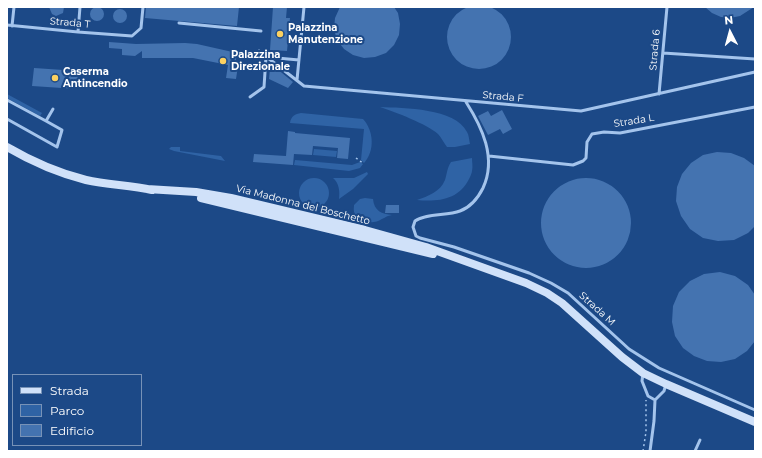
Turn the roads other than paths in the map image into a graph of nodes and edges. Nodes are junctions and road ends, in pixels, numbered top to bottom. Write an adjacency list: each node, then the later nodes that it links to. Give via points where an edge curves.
1 (14, 7): 8 (lane)
2 (80, 7): 10 (lane)
3 (143, 7): 10 (lane, Strada T, via 141,28 132,36)
4 (304, 7): 15 (lane)
5 (667, 7): 12 (lane, Strada 6)
6 (179, 23): 9 (lane)
7 (7, 25): 8 (lane, Strada T)
8 (12, 26): 10 (lane, Strada T)
9 (261, 31)
10 (78, 32)
11 (259, 51): 13 (lane, Strada F)
12 (663, 53): 14 (lane); 18 (lane, Strada 6)
13 (266, 57): 15 (lane); 17 (lane, Strada F); 19 (lane, via 264,87)
14 (755, 59)
15 (299, 60): 17 (lane)
16 (755, 72): 18 (lane, Strada F)
17 (297, 80): 21 (lane, Strada F, via 304,86)
18 (659, 94): 21 (lane, Strada F, via 580,111)
19 (250, 97)
20 (7, 100): 25 (lane)
21 (466, 102): 27 (lane, via 480,127)
22 (755, 107): 27 (lane, Strada L, via 620,133 592,134 587,142 586,158 573,165)
23 (53, 110): 25 (lane)
24 (7, 119): 25 (lane, via 57,147 62,130)
25 (46, 122)
26 (7, 146): 28 (main road, Via Madonna del Boschetto, via 73,176 228,204 420,252 452,257 526,283 562,303)
27 (489, 156): 31 (lane, Strada M, via 486,181 472,204 460,211 417,219 413,231 416,236 529,273 551,283 568,293 629,349 659,368)
28 (643, 374): 29 (main road, Via Madonna del Boschetto); 30 (lane, via 642,380 648,396)
29 (666, 384): 30 (lane, via 664,391); 32 (main road, Via Madonna del Boschetto)
30 (655, 400): 34 (lane)
31 (755, 410)
32 (755, 422)
33 (700, 440): 35 (lane)
34 (650, 451)
35 (695, 451)

